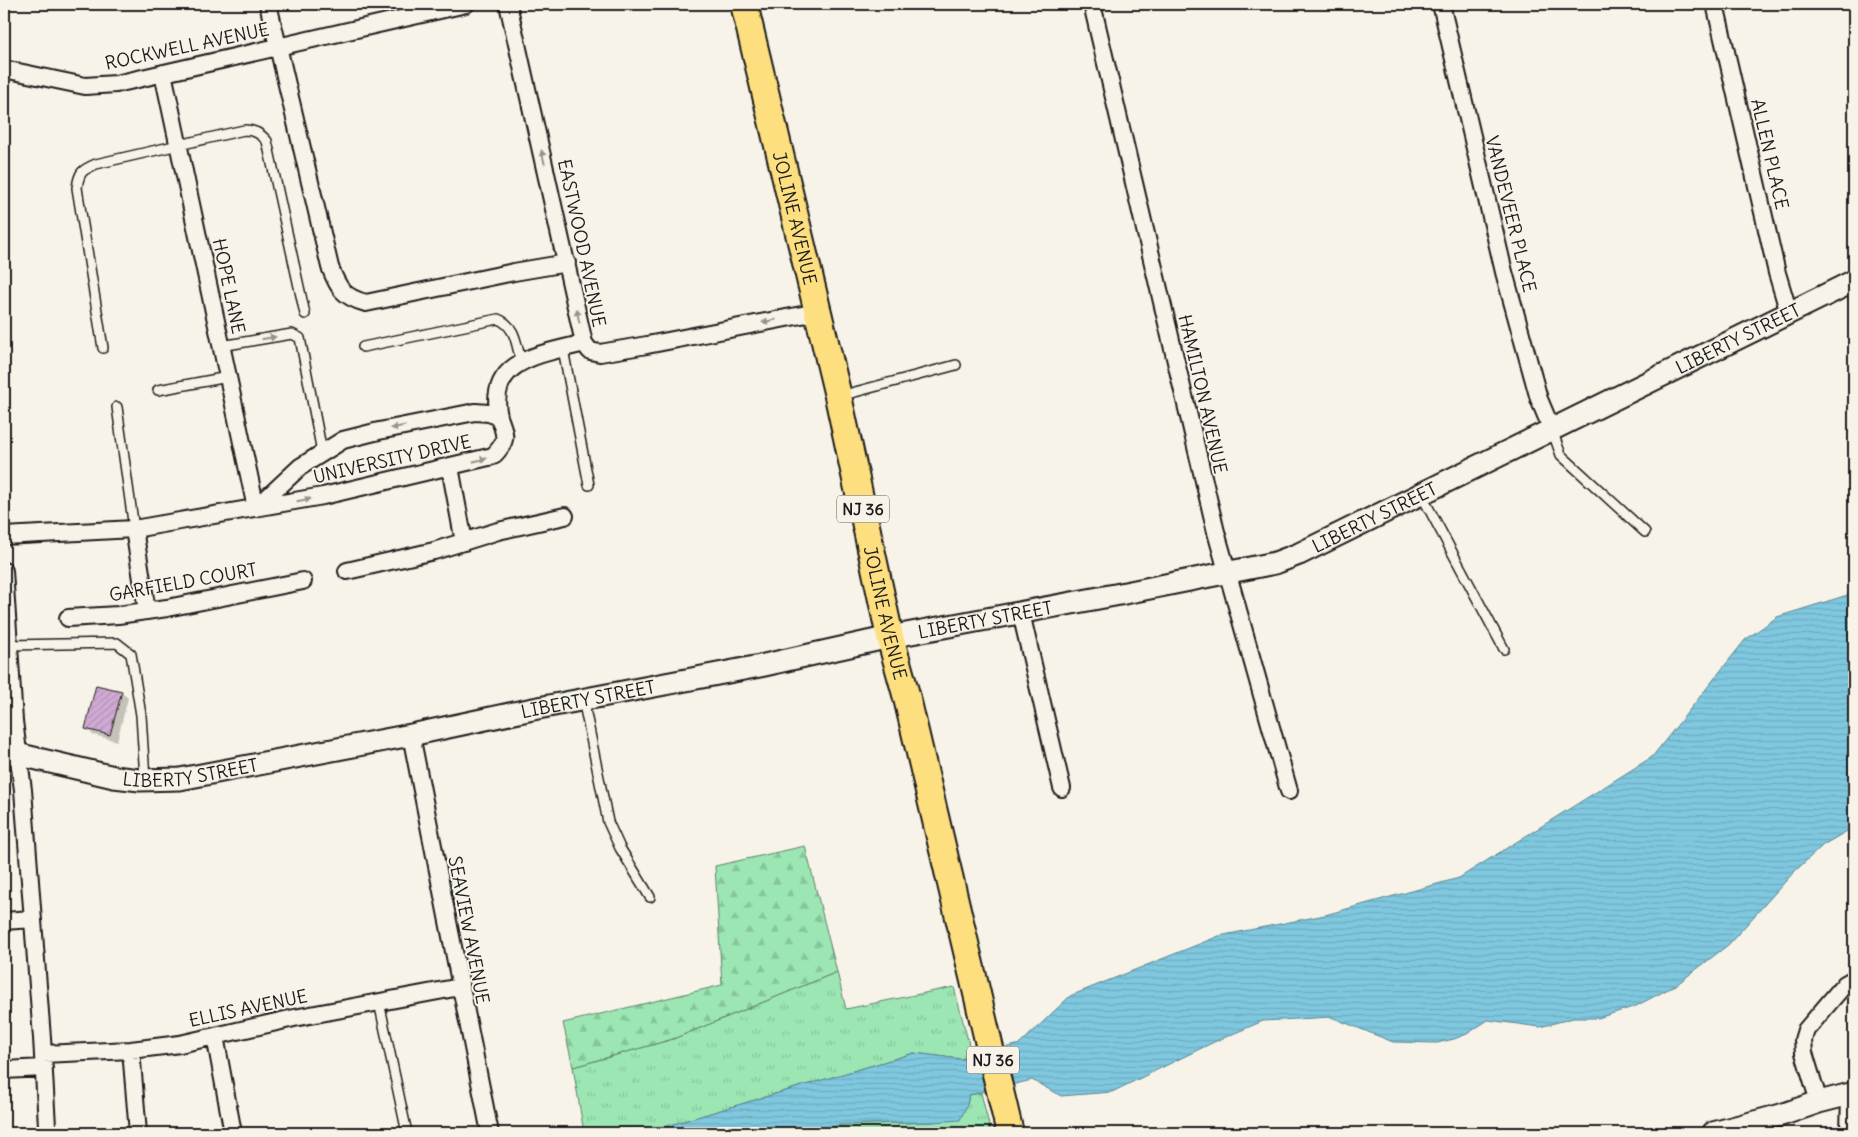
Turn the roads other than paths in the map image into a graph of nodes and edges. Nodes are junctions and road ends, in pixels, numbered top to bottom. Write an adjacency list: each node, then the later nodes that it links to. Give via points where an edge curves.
1 (268, 4): 8 (street)
2 (466, 4): 8 (street, ROCKWELL AVENUE)
3 (508, 4): 12 (street, EASTWOOD AVENUE, one-way to 3)
4 (744, 4): 14 (main road, JOLINE AVENUE / NJ 36)
5 (1092, 4): 42 (street, HAMILTON AVENUE, via 1186,410)
6 (1441, 4): 29 (street, VANDEVEER PLACE, via 1504,272 1539,399)
7 (1715, 4): 15 (street, ALLEN PLACE)
8 (278, 47): 10 (street, ROCKWELL AVENUE); 12 (street, via 330,267 342,292 353,300 366,303)
9 (4, 69): 10 (street, ROCKWELL AVENUE, via 85,86 116,84)
10 (163, 73): 11 (street, HOPE LANE)
11 (178, 145): 16 (lane, via 244,130 261,134 267,141); 18 (street, HOPE LANE); 20 (lane, via 96,164 83,170 78,178)
12 (567, 263): 17 (street, EASTWOOD AVENUE, one-way to 12)
13 (1854, 280): 15 (street, LIBERTY STREET)
14 (817, 312): 17 (street, EASTWOOD AVENUE, one-way to 17, via 600,352 590,352); 26 (main road, JOLINE AVENUE / NJ 36)
15 (1789, 313): 29 (street, LIBERTY STREET)
16 (304, 314)
17 (584, 343): 21 (street)
18 (221, 346): 24 (street, HOPE LANE); 30 (lane, one-way to 30, via 292,334 300,338)
19 (363, 347): 22 (lane, via 498,319 507,322 512,329)
20 (103, 348)
21 (562, 349): 22 (street); 32 (lane)
22 (521, 361): 28 (street, UNIVERSITY DRIVE, via 499,387 497,406)
23 (956, 365): 26 (lane)
24 (228, 377): 25 (lane); 34 (street, HOPE LANE)
25 (158, 390)
26 (838, 396): 47 (main road, JOLINE AVENUE / NJ 36)
27 (117, 407): 36 (lane)
28 (500, 417): 30 (street, UNIVERSITY DRIVE, one-way to 30, via 475,412 343,440); 31 (street, UNIVERSITY DRIVE, one-way to 28, via 493,456 503,446 505,433)
29 (1552, 430): 33 (street, LIBERTY STREET); 37 (lane, via 1561,456)
30 (322, 452): 34 (street, UNIVERSITY DRIVE, via 300,467)
31 (450, 467): 34 (street, UNIVERSITY DRIVE, one-way to 31); 39 (street)
32 (589, 485)
33 (1421, 494): 42 (street, LIBERTY STREET, via 1298,554 1274,563); 49 (lane)
34 (256, 508): 36 (street, UNIVERSITY DRIVE)
35 (566, 516): 39 (street)
36 (134, 529): 38 (street, UNIVERSITY DRIVE); 44 (street)
37 (1646, 532)
38 (4, 536)
39 (464, 542): 41 (street)
40 (4, 570): 48 (street)
41 (347, 571)
42 (1228, 572): 45 (street, LIBERTY STREET); 55 (street, HAMILTON AVENUE)
43 (303, 581): 44 (street, GARFIELD COURT)
44 (147, 611): 46 (street, GARFIELD COURT)
45 (1021, 613): 47 (street, LIBERTY STREET); 54 (street)
46 (68, 618)
47 (890, 638): 50 (street, LIBERTY STREET); 73 (main road, JOLINE AVENUE / NJ 36, via 908,698)
48 (9, 645): 52 (street, via 14,721); 53 (lane, via 117,642 131,654 141,715)
49 (1504, 649)
50 (583, 699): 51 (street, LIBERTY STREET); 56 (lane, via 608,822)
51 (411, 734): 53 (street, LIBERTY STREET, via 180,779); 60 (street, SEAVIEW AVENUE)
52 (11, 752): 53 (street, LIBERTY STREET, via 114,777); 57 (street, via 23,790)
53 (145, 780)
54 (1062, 788)
55 (1289, 791)
56 (650, 897)
57 (32, 919): 58 (street); 64 (street)
58 (4, 921)
59 (1854, 979): 67 (street, via 1845,984 1806,1030 1803,1040)
60 (460, 987): 61 (street, ELLIS AVENUE); 72 (street, SEAVIEW AVENUE)
61 (379, 1002): 62 (street, ELLIS AVENUE); 71 (lane)
62 (215, 1036): 63 (street, ELLIS AVENUE); 70 (street)
63 (131, 1050): 64 (street, ELLIS AVENUE); 69 (street)
64 (43, 1061): 65 (street, ELLIS AVENUE); 68 (street)
65 (4, 1070)
66 (1852, 1094): 67 (street); 75 (street)
67 (1819, 1102): 74 (street)
68 (47, 1126)
69 (138, 1133)
70 (233, 1133)
71 (407, 1133)
72 (490, 1133)
73 (1010, 1133)
74 (1713, 1133)
75 (1849, 1133)

